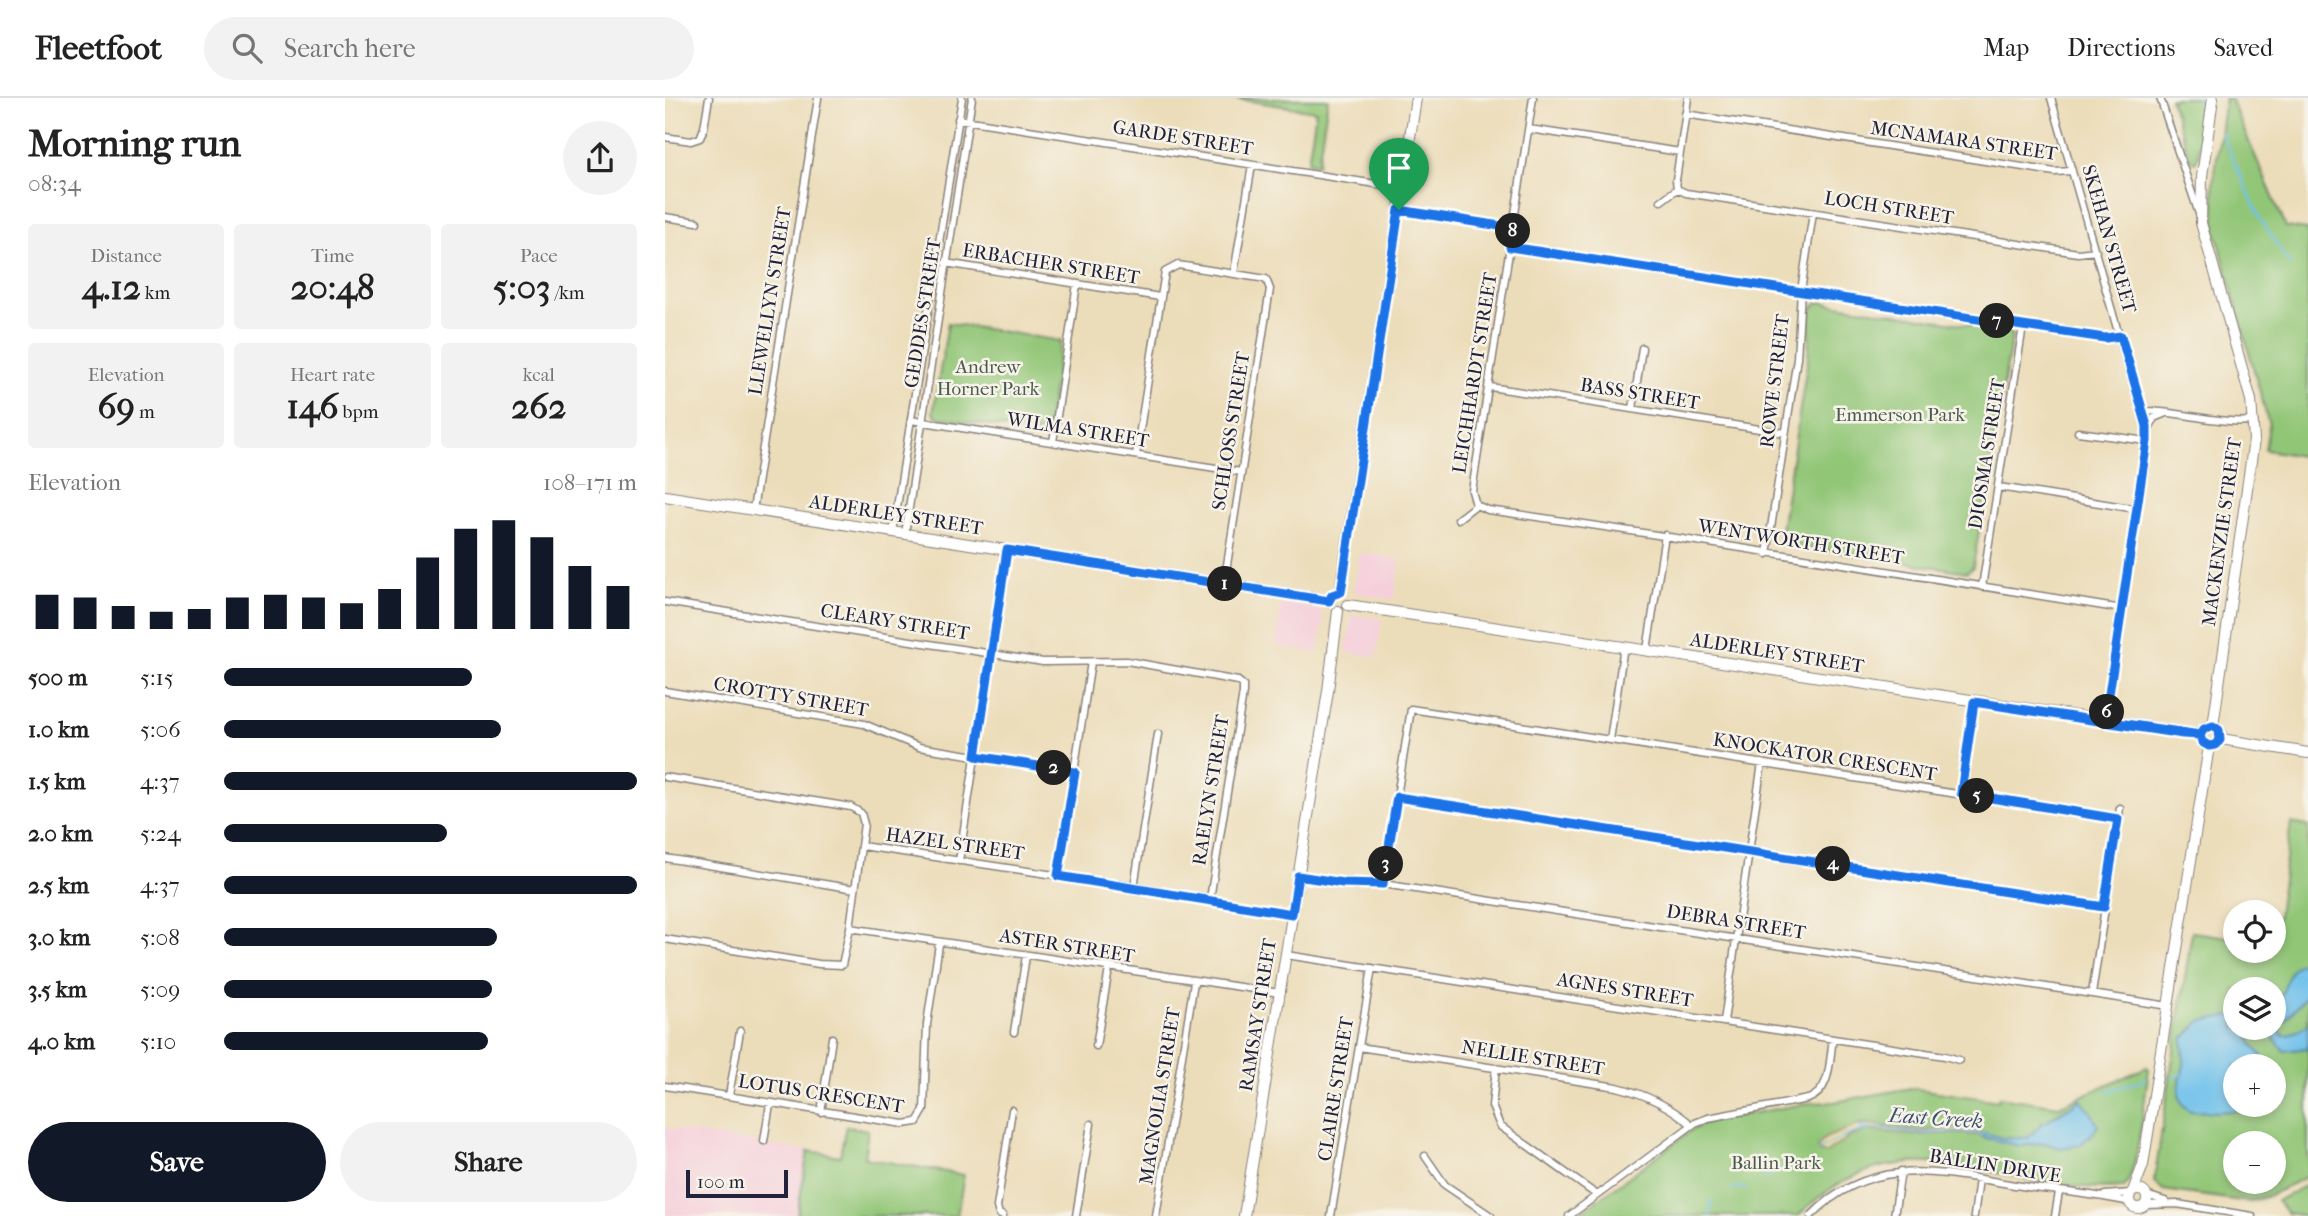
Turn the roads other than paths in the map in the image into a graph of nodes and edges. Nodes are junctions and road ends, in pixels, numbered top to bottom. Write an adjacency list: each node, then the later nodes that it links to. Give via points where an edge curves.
1 (709, 98): 15 (street, via 701,138)
2 (818, 98): 58 (street, LLEWELLYN STREET)
3 (962, 98): 12 (street, GEDDES STREET)
4 (972, 98): 13 (street, GEDDES STREET)
5 (1416, 98): 21 (street)
6 (1533, 98): 14 (street, LEICHHARDT STREET)
7 (1688, 98): 11 (street)
8 (2051, 98): 18 (street, SKEHAN STREET)
9 (2160, 98): 19 (street, MACKENZIE STREET)
10 (2213, 98): 20 (street, MACKENZIE STREET)
11 (1685, 114): 16 (street); 18 (street, MCNAMARA STREET)
12 (958, 119): 13 (street, GARDE STREET); 32 (street, GEDDES STREET)
13 (968, 121): 17 (street, GARDE STREET); 33 (street, GEDDES STREET)
14 (1528, 129): 16 (street); 29 (street, LEICHHARDT STREET)
15 (665, 137)
16 (1680, 152): 22 (street)
17 (1252, 166): 21 (street, GARDE STREET); 34 (street)
18 (2072, 171): 31 (street, SKEHAN STREET)
19 (2185, 173): 20 (street); 28 (street, MACKENZIE STREET)
20 (2202, 177): 28 (street, MACKENZIE STREET)
21 (1402, 188): 24 (street)
22 (1677, 189): 23 (street); 25 (street, LOCH STREET)
23 (1661, 201)
24 (1399, 210): 29 (street); 67 (street)
25 (1813, 212): 31 (street, LOCH STREET, via 2078,253); 36 (street, ROWE STREET)
26 (665, 217): 27 (street)
27 (697, 222)
28 (2201, 223): 46 (street, MACKENZIE STREET)
29 (1513, 228): 30 (street, LEICHHARDT STREET)
30 (1510, 247): 36 (street); 41 (street, LEICHHARDT STREET)
31 (2096, 251): 39 (street, SKEHAN STREET)
32 (936, 261): 33 (street, ERBACHER STREET); 45 (street, GEDDES STREET)
33 (946, 263): 35 (street, ERBACHER STREET); 47 (street, GEDDES STREET)
34 (1234, 273): 37 (street, via 1170,267); 53 (street, SCHLOSS STREET, via 1265,279 1270,289)
35 (1077, 284): 37 (street, ERBACHER STREET); 51 (street)
36 (1801, 290): 38 (street); 49 (street, ROWE STREET, via 1797,358)
37 (1160, 297): 52 (street)
38 (2023, 326): 39 (street, via 2105,338); 54 (street, DIOSMA STREET)
39 (2121, 336): 43 (street, SKEHAN STREET)
40 (1642, 348): 42 (street)
41 (1490, 387): 42 (street, BASS STREET); 56 (street, LEICHHARDT STREET, via 1472,491)
42 (1633, 409): 49 (street, BASS STREET)
43 (2143, 411): 44 (street); 50 (street, SKEHAN STREET)
44 (2168, 412): 46 (street, via 2233,423); 50 (street, via 2154,418)
45 (911, 420): 47 (street, WILMA STREET); 60 (street, GEDDES STREET)
46 (2253, 421): 83 (street, MACKENZIE STREET)
47 (922, 422): 51 (street, WILMA STREET); 61 (street, GEDDES STREET)
48 (2078, 432): 50 (street)
49 (1785, 433): 64 (street, ROWE STREET)
50 (2147, 437): 57 (street, SKEHAN STREET)
51 (1053, 442): 52 (street, WILMA STREET)
52 (1136, 455): 53 (street, WILMA STREET)
53 (1241, 472): 65 (street, SCHLOSS STREET)
54 (1999, 487): 57 (street); 66 (street, DIOSMA STREET)
55 (665, 495): 58 (street, ALDERLEY STREET)
56 (1476, 505): 59 (street); 62 (street, WENTWORTH STREET)
57 (2137, 509): 71 (street, SKEHAN STREET)
58 (753, 510): 60 (street, ALDERLEY STREET)
59 (1458, 519)
60 (893, 532): 61 (street, ALDERLEY STREET)
61 (905, 534): 63 (street, ALDERLEY STREET)
62 (1665, 535): 64 (street, WENTWORTH STREET); 74 (street)
63 (1007, 550): 65 (street, ALDERLEY STREET); 75 (street)
64 (1767, 554): 66 (street, WENTWORTH STREET)
65 (1224, 584): 68 (street, ALDERLEY STREET)
66 (1982, 586): 71 (street, WENTWORTH STREET)
67 (1341, 592): 68 (street); 70 (street)
68 (1329, 601): 72 (street)
69 (665, 602): 75 (street, CLEARY STREET)
70 (1348, 605): 72 (street); 73 (street, ALDERLEY STREET)
71 (2122, 609): 82 (street, SKEHAN STREET)
72 (1338, 611): 103 (street, RAMSAY STREET)
73 (1624, 646): 74 (street, ALDERLEY STREET); 87 (street)
74 (1647, 650): 79 (street, ALDERLEY STREET)
75 (991, 654): 76 (street, CLEARY STREET, via 1042,662); 90 (street)
76 (1091, 662): 77 (street, CLEARY STREET, via 1127,661 1231,678); 92 (street)
77 (1243, 685): 107 (street, RAELYN STREET)
78 (665, 691): 90 (street, CROTTY STREET, via 864,724 919,747)
79 (1974, 702): 82 (street, ALDERLEY STREET); 94 (street)
80 (1405, 703): 81 (street)
81 (1411, 709): 87 (street, KNOCKATOR CRESCENT); 95 (street)
82 (2105, 721): 85 (street, ALDERLEY STREET)
83 (2213, 726): 85 (street); 86 (street)
84 (1158, 734): 105 (street)
85 (2200, 735): 88 (street)
86 (2221, 739): 88 (street); 89 (street)
87 (1611, 740): 91 (street, KNOCKATOR CRESCENT)
88 (2209, 746): 121 (street)
89 (2308, 753)
90 (976, 756): 92 (street, CROTTY STREET); 101 (street)
91 (1762, 763): 94 (street, KNOCKATOR CRESCENT); 99 (street)
92 (1075, 772): 102 (street)
93 (665, 777): 98 (street, via 851,807 861,813)
94 (1961, 793): 97 (street, KNOCKATOR CRESCENT)
95 (1397, 797): 99 (street); 104 (street)
96 (2120, 808): 97 (street)
97 (2118, 819): 108 (street)
98 (862, 846): 101 (street, HAZEL STREET); 106 (street)
99 (1749, 850): 108 (street); 112 (street)
100 (665, 858): 106 (street)
101 (959, 860): 102 (street, HAZEL STREET)
102 (1058, 876): 105 (street, HAZEL STREET)
103 (1298, 876): 104 (street, DEBRA STREET); 109 (street, RAMSAY STREET)
104 (1383, 884): 112 (street, DEBRA STREET)
105 (1134, 887): 107 (street, HAZEL STREET)
106 (855, 889): 110 (street)
107 (1210, 900): 109 (street, HAZEL STREET)
108 (2104, 907): 120 (street)
109 (1292, 914): 114 (street, RAMSAY STREET)
110 (850, 928): 111 (street, via 842,965); 113 (street, ASTER STREET)
111 (665, 939)
112 (1736, 939): 120 (street, DEBRA STREET); 122 (street)
113 (939, 944): 115 (street, ASTER STREET); 135 (street, LOTUS CRESCENT, via 927,1024 922,1117 904,1124)
114 (1286, 955): 116 (street, AGNES STREET); 119 (street, RAMSAY STREET)
115 (1027, 956): 117 (street, ASTER STREET); 124 (street)
116 (1372, 968): 122 (street, AGNES STREET); 128 (street, CLAIRE STREET)
117 (1109, 969): 118 (street, ASTER STREET); 127 (street)
118 (1194, 982): 119 (street, ASTER STREET); 148 (street, MAGNOLIA STREET)
119 (1280, 993): 149 (street, RAMSAY STREET)
120 (2092, 994): 121 (street, DEBRA STREET)
121 (2169, 1006): 144 (street)
122 (1724, 1021): 126 (street, AGNES STREET)
123 (740, 1031): 132 (street)
124 (1014, 1032)
125 (832, 1038): 135 (street)
126 (1833, 1039): 129 (street, AGNES STREET); 137 (street, via 1826,1083 1815,1096)
127 (1096, 1046)
128 (1359, 1047): 130 (street, NELLIE STREET); 150 (street, CLAIRE STREET)
129 (1959, 1060)
130 (1496, 1068): 137 (street, NELLIE STREET, via 1629,1090 1662,1104); 143 (street, via 1492,1106 1500,1126)
131 (665, 1086): 132 (street, LOTUS CRESCENT)
132 (729, 1096): 133 (street, LOTUS CRESCENT)
133 (770, 1104): 135 (street, LOTUS CRESCENT); 138 (street)
134 (1012, 1110): 146 (street, via 998,1200)
135 (821, 1112)
136 (1091, 1124): 147 (street)
137 (1692, 1125): 143 (street)
138 (764, 1141)
139 (1425, 1156): 151 (street, via 1445,1185)
140 (1901, 1171): 141 (street, BALLIN DRIVE); 153 (street, BALLIN DRIVE, via 1854,1184); 154 (street)
141 (1979, 1179): 142 (street, BALLIN DRIVE); 155 (street)
142 (2059, 1192): 144 (street, BALLIN DRIVE); 156 (street)
143 (1597, 1195): 152 (street)
144 (2137, 1202): 145 (street, BALLIN DRIVE, via 2177,1204)
145 (2214, 1213): 157 (street, BALLIN DRIVE)
146 (1001, 1215)
147 (1076, 1216)
148 (1156, 1216)
149 (1244, 1216)
150 (1331, 1216)
151 (1491, 1216)
152 (1569, 1216)
153 (1811, 1216)
154 (1894, 1216)
155 (1974, 1216)
156 (2055, 1216)
157 (2252, 1216)

